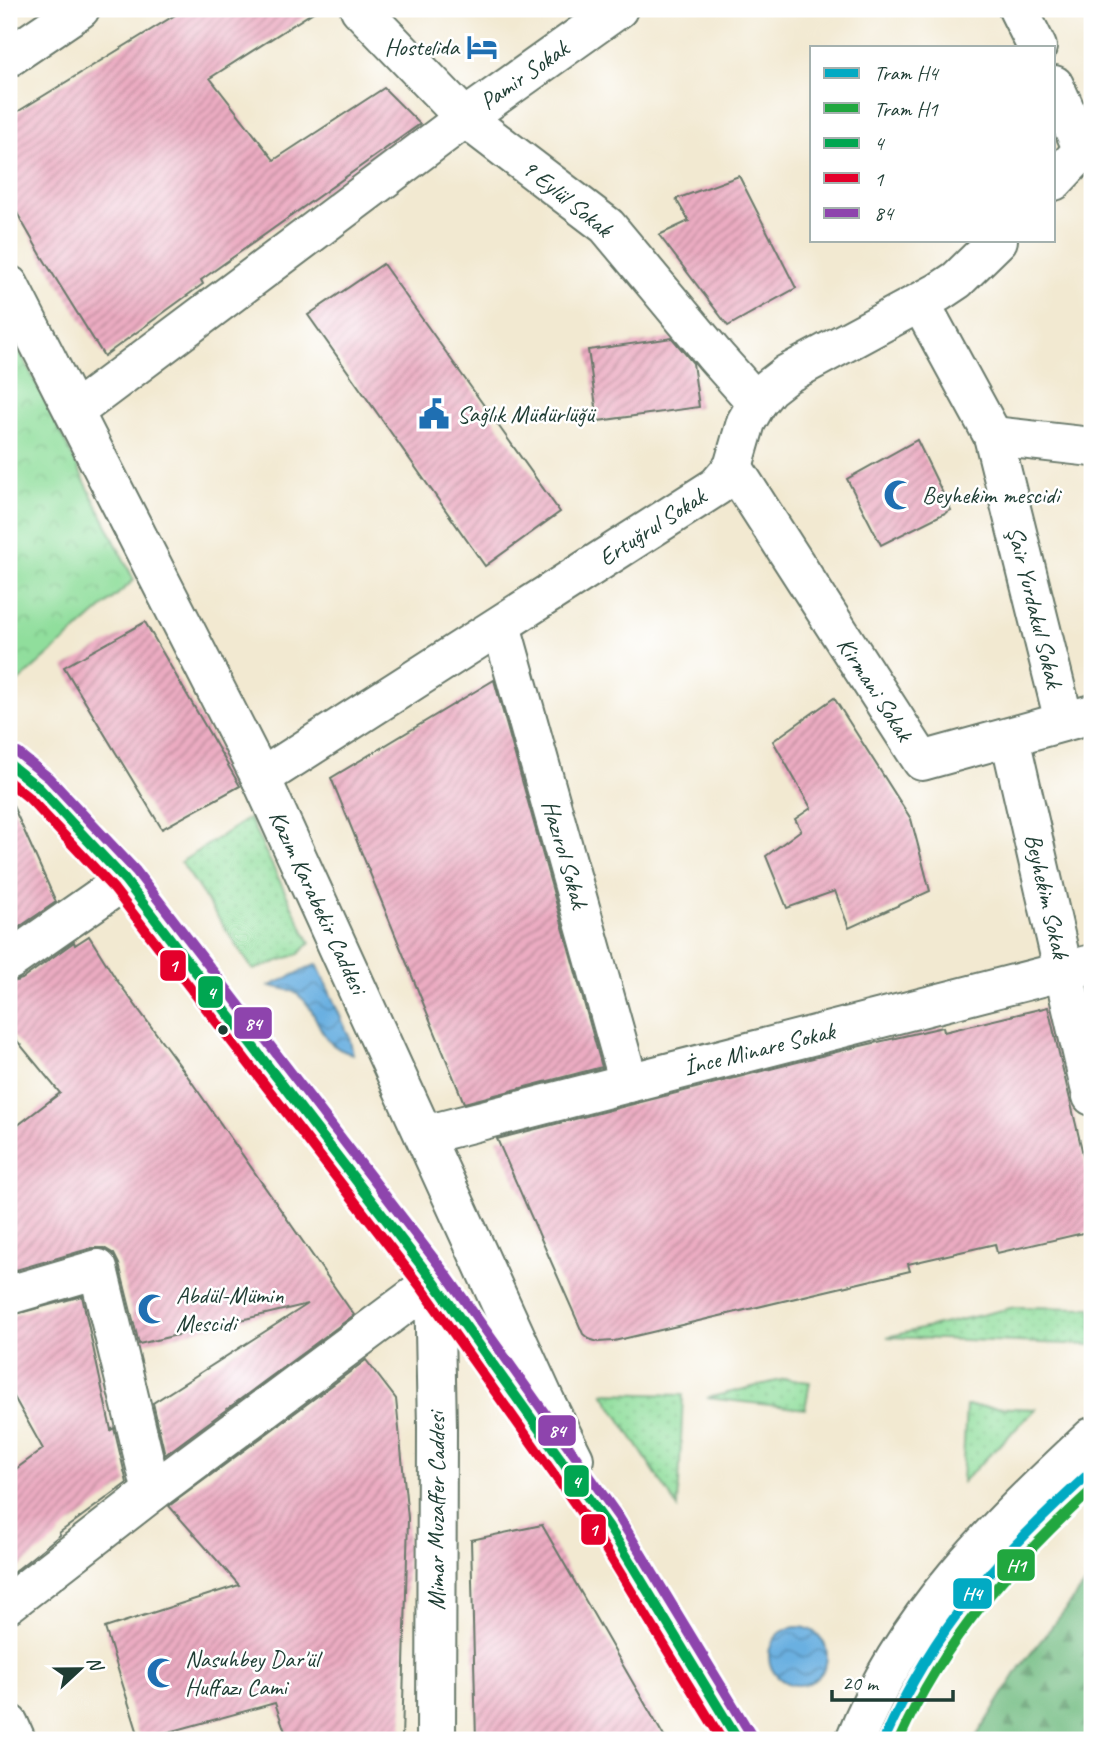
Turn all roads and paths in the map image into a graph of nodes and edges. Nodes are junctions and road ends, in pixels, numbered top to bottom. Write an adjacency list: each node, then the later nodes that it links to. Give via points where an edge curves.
1 (80, 9): 6 (street)
2 (360, 9): 8 (street, 9 Eylül Sokak)
3 (618, 9): 8 (street, Pamir Sokak)
4 (1018, 9): 5 (street)
5 (1036, 46)
6 (9, 57)
7 (1056, 89): 9 (street)
8 (465, 118): 14 (street, 9 Eylül Sokak, via 607,226); 15 (street, Pamir Sokak)
9 (1088, 150): 10 (street)
10 (1056, 179)
11 (996, 242): 13 (street, Ertuğrul Sokak, via 957,281)
12 (9, 285): 15 (street, Kazım Karabekir Caddesi)
13 (921, 304): 14 (street, Ertuğrul Sokak, via 787,374); 16 (street, Şair Yurdakul Sokak)
14 (757, 403): 18 (street, Ertuğrul Sokak, via 746,422)
15 (75, 411): 23 (street, Kazım Karabekir Caddesi)
16 (993, 436): 17 (street); 20 (street, Şair Yurdakul Sokak)
17 (1092, 447)
18 (733, 467): 19 (street, Ertuğrul Sokak, via 717,486); 21 (street, Kirmani Sokak, via 922,761)
19 (501, 625): 23 (street, Ertuğrul Sokak); 27 (street, Hazırol Sokak)
20 (1078, 717): 21 (street, Kirmani Sokak)
21 (1010, 738): 26 (street, Beyhekim Sokak)
22 (9, 764): 24 (street, via 39,788)
23 (261, 778): 29 (street, Kazım Karabekir Caddesi)
24 (125, 880): 25 (street); 30 (street)
25 (9, 961)
26 (1078, 967): 27 (street, İnce Minare Sokak); 28 (street, Beyhekim Sokak)
27 (629, 1083): 29 (street, İnce Minare Sokak)
28 (1092, 1096)
29 (425, 1135): 34 (street, Kazım Karabekir Caddesi, via 546,1403)
30 (434, 1282): 33 (street); 34 (street); 38 (street, Mimar Muzaffer Caddesi)
31 (9, 1295): 33 (street, via 98,1269)
32 (1092, 1437): 40 (street, via 969,1558 924,1614 886,1674)
33 (152, 1492): 35 (street)
34 (609, 1527): 39 (street)
35 (9, 1603)
36 (9, 1724): 37 (street)
37 (16, 1740)
38 (436, 1740)
39 (738, 1740)
40 (855, 1740)

